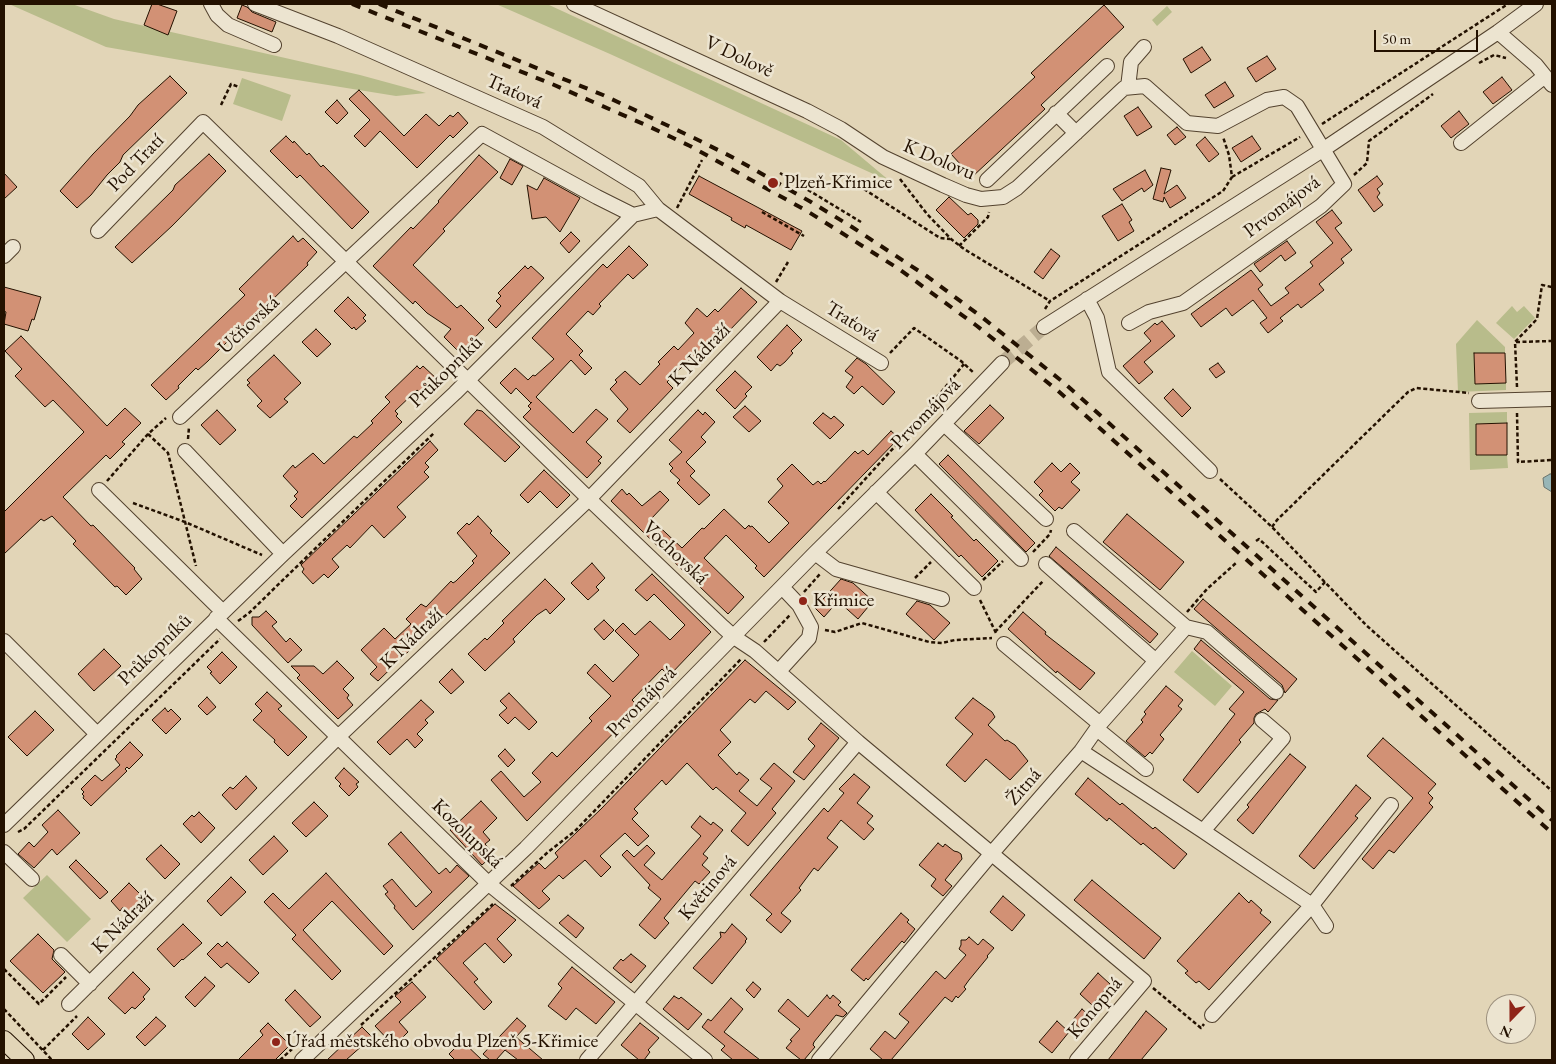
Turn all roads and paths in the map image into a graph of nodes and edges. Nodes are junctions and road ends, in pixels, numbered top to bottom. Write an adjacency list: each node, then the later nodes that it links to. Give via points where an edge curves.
1 (211, 4): 7 (street, via 217,16 228,25)
2 (255, 4): 32 (street, Traťová, via 338,36 543,127 639,186)
3 (574, 4): 23 (street, V Dolově, via 807,111)
4 (1508, 4): 19 (path)
5 (1536, 4): 6 (street, Prvomájová)
6 (1498, 32): 12 (street); 22 (street, Prvomájová)
7 (274, 45)
8 (1144, 47): 14 (street, via 1131,62)
9 (1511, 59): 11 (path, via 1494,55)
10 (1107, 66): 17 (street, K Dolovu)
11 (1472, 66)
12 (1549, 80): 21 (street)
13 (239, 87): 16 (path, via 231,84)
14 (1128, 87): 18 (street, via 1145,86 1187,123); 20 (street, K Dolovu)
15 (1433, 94): 30 (path, via 1369,141 1368,163)
16 (221, 105)
17 (1056, 114): 20 (street); 29 (street, K Dolovu)
18 (1218, 126): 19 (street, via 1267,100 1284,97 1298,106); 28 (path, via 1229,155)
19 (1312, 130): 22 (street); 28 (path)
20 (1076, 133): 31 (street, K Dolovu, via 1017,188 1003,197)
21 (1460, 142)
22 (1324, 149): 30 (street, Prvomájová); 45 (street, Prvomájová)
23 (883, 157): 25 (street, K Dolovu)
24 (702, 160): 35 (path)
25 (901, 166): 31 (street, K Dolovu, via 966,195); 39 (path, via 900,181)
26 (780, 173): 36 (path)
27 (842, 175): 39 (path, via 940,238)
28 (1232, 177): 46 (path, via 1223,191)
29 (987, 180)
30 (1344, 184): 48 (street, Prvomájová, via 1321,206 1183,303 1149,312)
31 (989, 199): 40 (path, via 988,217)
32 (658, 209): 34 (street); 35 (street, Traťová)
33 (762, 212): 38 (path)
34 (633, 215): 41 (street, Učňovská, via 482,134); 55 (street, Průkopníků)
35 (670, 219): 44 (street, Traťová)
36 (861, 222)
37 (98, 231): 41 (street, Pod Tratí, via 203,122)
38 (804, 236)
39 (951, 239): 40 (path)
40 (959, 246): 46 (path)
41 (346, 262): 55 (street, Vochovská); 60 (street, Učňovská)
42 (788, 262): 44 (path)
43 (1552, 287): 50 (path, via 1542,285 1537,319)
44 (774, 297): 51 (street, Traťová); 71 (street, K Nádraží)
45 (1087, 299): 47 (street, Prvomájová); 68 (street, via 1097,318 1109,372)
46 (1050, 301): 47 (path)
47 (1043, 320)
48 (1129, 323)
49 (1552, 341): 50 (path)
50 (1515, 342): 56 (path)
51 (881, 363): 52 (path, via 914,328)
52 (964, 364): 54 (path); 67 (path)
53 (1002, 364): 61 (street, Prvomájová)
54 (978, 377)
55 (468, 380): 71 (street, Vochovská); 81 (street, Průkopníků)
56 (1517, 392)
57 (1475, 397): 58 (street); 75 (path, via 1435,389 1416,388 1408,392)
58 (1552, 399)
59 (1517, 409): 66 (path, via 1518,462)
60 (180, 417)
61 (944, 424): 65 (street, Prvomájová); 73 (street)
62 (437, 431): 94 (path)
63 (148, 434): 74 (path, via 168,453)
64 (185, 451): 81 (street)
65 (915, 454): 70 (street, Prvomájová); 80 (street)
66 (1552, 460)
67 (882, 461)
68 (1210, 471): 75 (path)
69 (99, 490): 88 (street, Kozolupská)
70 (876, 492): 78 (street, Prvomájová); 79 (street)
71 (589, 499): 96 (street, Vochovská); 106 (street, K Nádraží)
72 (125, 500): 74 (path)
73 (1046, 519): 80 (path, via 1052,524 1050,534 1028,557)
74 (185, 522): 81 (path); 88 (path)
75 (1272, 527): 84 (path)
76 (1074, 531): 93 (street)
77 (1256, 541): 84 (path, via 1259,539 1316,592)
78 (815, 553): 82 (street); 85 (street, Prvomájová)
79 (939, 554): 86 (path); 87 (street)
80 (1017, 555): 87 (path)
81 (279, 557): 91 (street, Průkopníků)
82 (830, 564): 86 (street); 90 (path, via 803,593)
83 (1050, 568): 95 (path); 100 (street)
84 (1325, 582): 110 (path, via 1366,625)
85 (782, 587): 90 (street); 96 (street, Prvomájová)
86 (904, 588): 89 (street)
87 (974, 588): 95 (path)
88 (202, 591): 91 (street, Kozolupská)
89 (942, 599)
90 (800, 605): 92 (street); 99 (path)
91 (220, 615): 94 (street, Kozolupská); 105 (street, Průkopníků)
92 (811, 627): 95 (path, via 835,632 862,624 942,643 997,638); 101 (street, via 809,638)
93 (1186, 627): 100 (street, Žitná); 102 (street, via 1207,632)
94 (228, 630): 106 (street, Kozolupská); 112 (path, via 24,829)
95 (995, 632)
96 (734, 636): 99 (street, Vochovská); 117 (street, Prvomájová)
97 (4, 641): 105 (street)
98 (1004, 644): 104 (street)
99 (755, 651): 101 (street, Vochovská); 118 (path, via 749,658 744,656 740,660 575,831)
100 (1156, 660): 104 (street, Žitná)
101 (779, 671): 107 (street, Vochovská)
102 (1276, 692)
103 (1262, 720): 113 (street, via 1283,738)
104 (1099, 726): 108 (street, Žitná); 109 (street)
105 (97, 734): 112 (street, Průkopníků)
106 (338, 737): 117 (street, Kozolupská); 123 (street, K Nádraží)
107 (858, 742): 115 (street, Vochovská); 125 (street, Květinová)
108 (1081, 751): 113 (street); 115 (street, Žitná)
109 (1146, 769)
110 (1552, 791)
111 (1391, 805): 119 (street)
112 (9, 829)
113 (1203, 831): 119 (street)
114 (4, 852): 116 (street)
115 (992, 853): 122 (street, Vochovská); 136 (street, Žitná)
116 (32, 879)
117 (489, 884): 118 (street, Kozolupská); 133 (street, Prvomájová)
118 (502, 895): 125 (street, Kozolupská); 128 (path)
119 (1312, 905): 120 (street); 127 (street)
120 (1326, 926)
121 (61, 955): 123 (street)
122 (1144, 981): 127 (path, via 1200,1028); 137 (street, Konopná)
123 (90, 984): 124 (street, K Nádraží)
124 (70, 1004): 130 (path, via 79,1014)
125 (635, 1004): 134 (street, Květinová); 135 (street, Kozolupská)
126 (4, 1009): 130 (path)
127 (1212, 1015)
128 (359, 1027)
129 (4, 1040): 131 (main road)
130 (43, 1050): 132 (path)
131 (25, 1060)
132 (52, 1060)
133 (302, 1060)
134 (588, 1060)
135 (705, 1060)
136 (819, 1060)
137 (1077, 1060)

